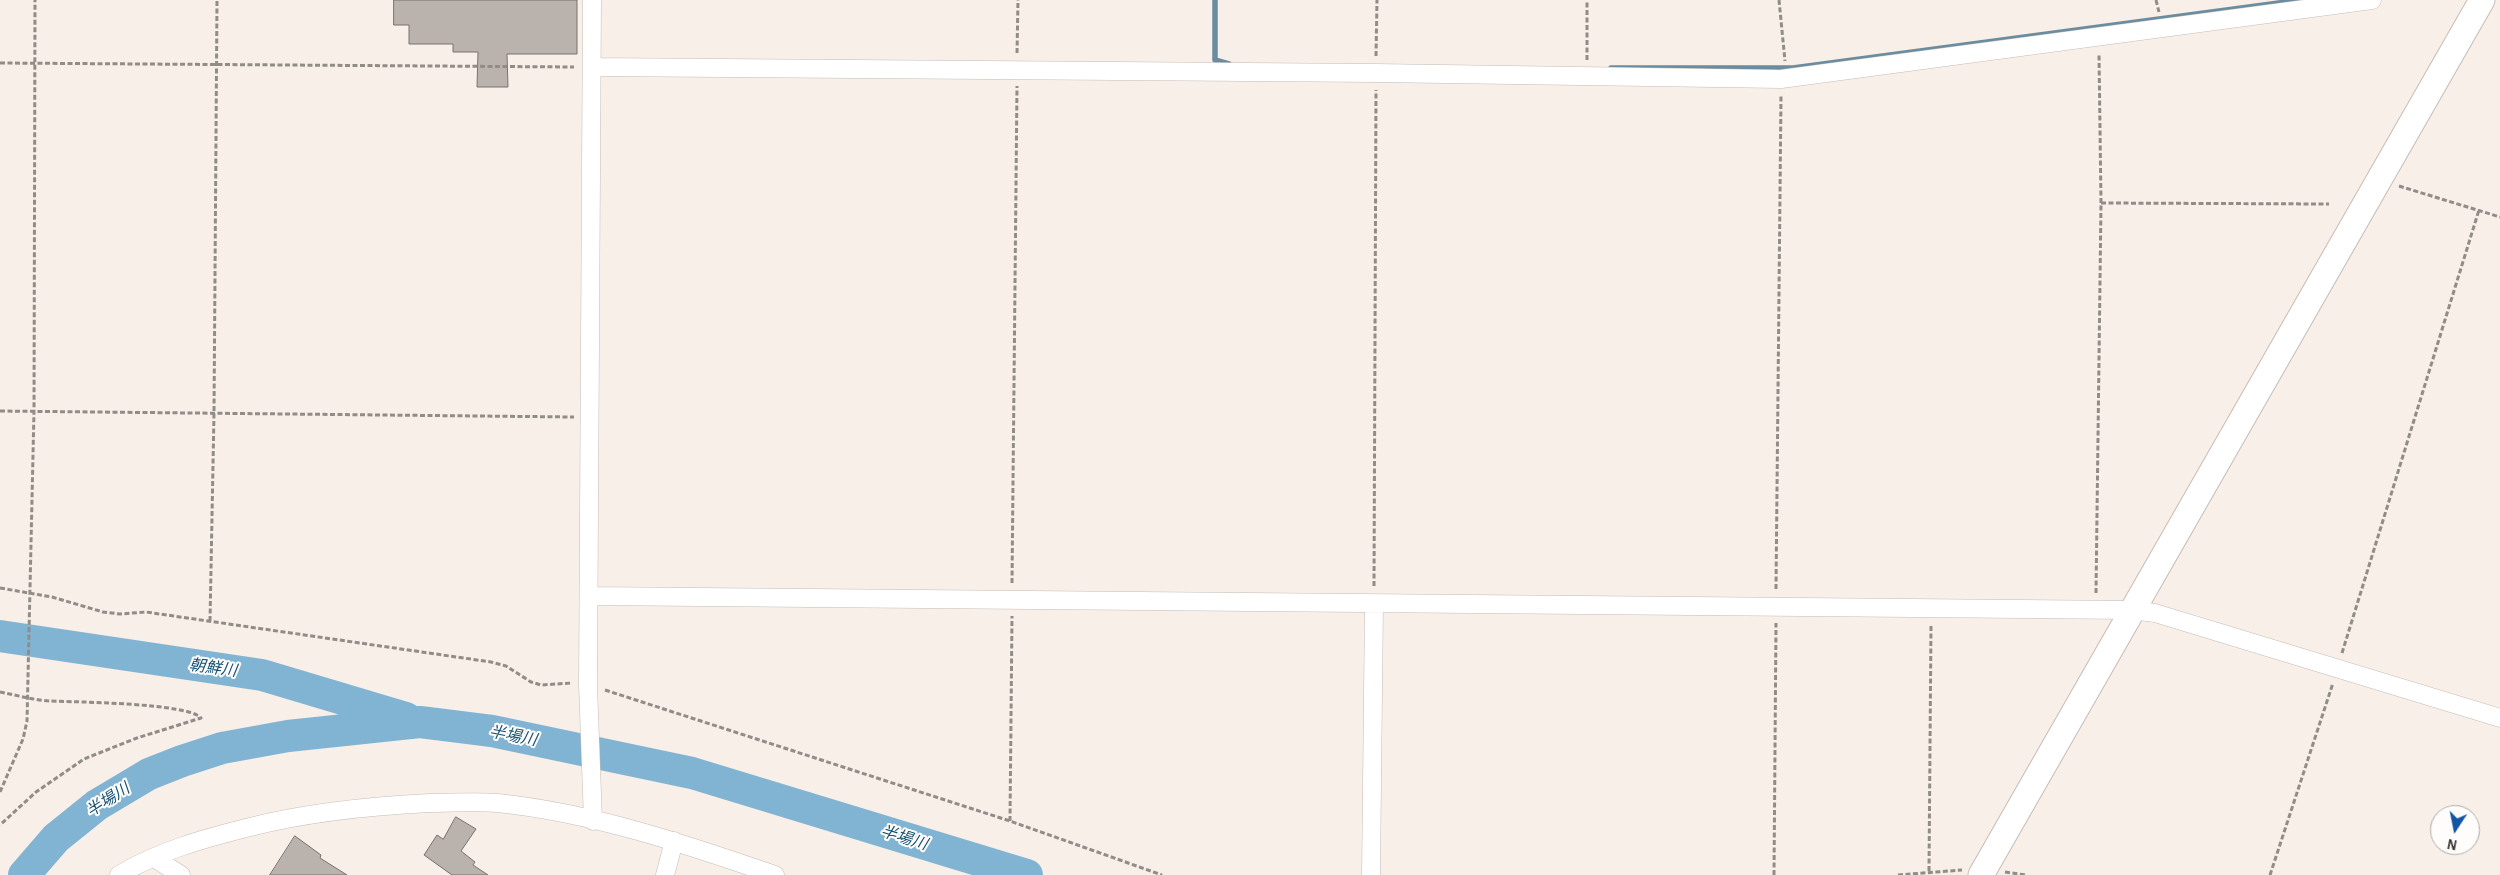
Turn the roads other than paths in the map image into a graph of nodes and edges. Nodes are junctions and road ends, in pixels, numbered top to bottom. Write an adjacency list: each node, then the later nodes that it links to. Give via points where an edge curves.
1 (592, 0): 4 (street)
2 (2372, 0): 4 (street, via 2099,36 1783,72 1587,76)
3 (2482, 0): 7 (street)
4 (593, 67): 5 (street)
5 (590, 596): 6 (street); 9 (street, via 588,689)
6 (1374, 604): 7 (street); 17 (street)
7 (2132, 610): 8 (street, via 2155,613); 12 (street)
8 (2500, 718)
9 (593, 816): 10 (street); 11 (street, via 496,803 372,807 322,812 265,824 207,838)
10 (674, 841): 15 (street); 16 (street)
11 (154, 858): 13 (street); 14 (street)
12 (1982, 872)
13 (119, 875)
14 (181, 875)
15 (665, 875)
16 (775, 875)
17 (1371, 875)

